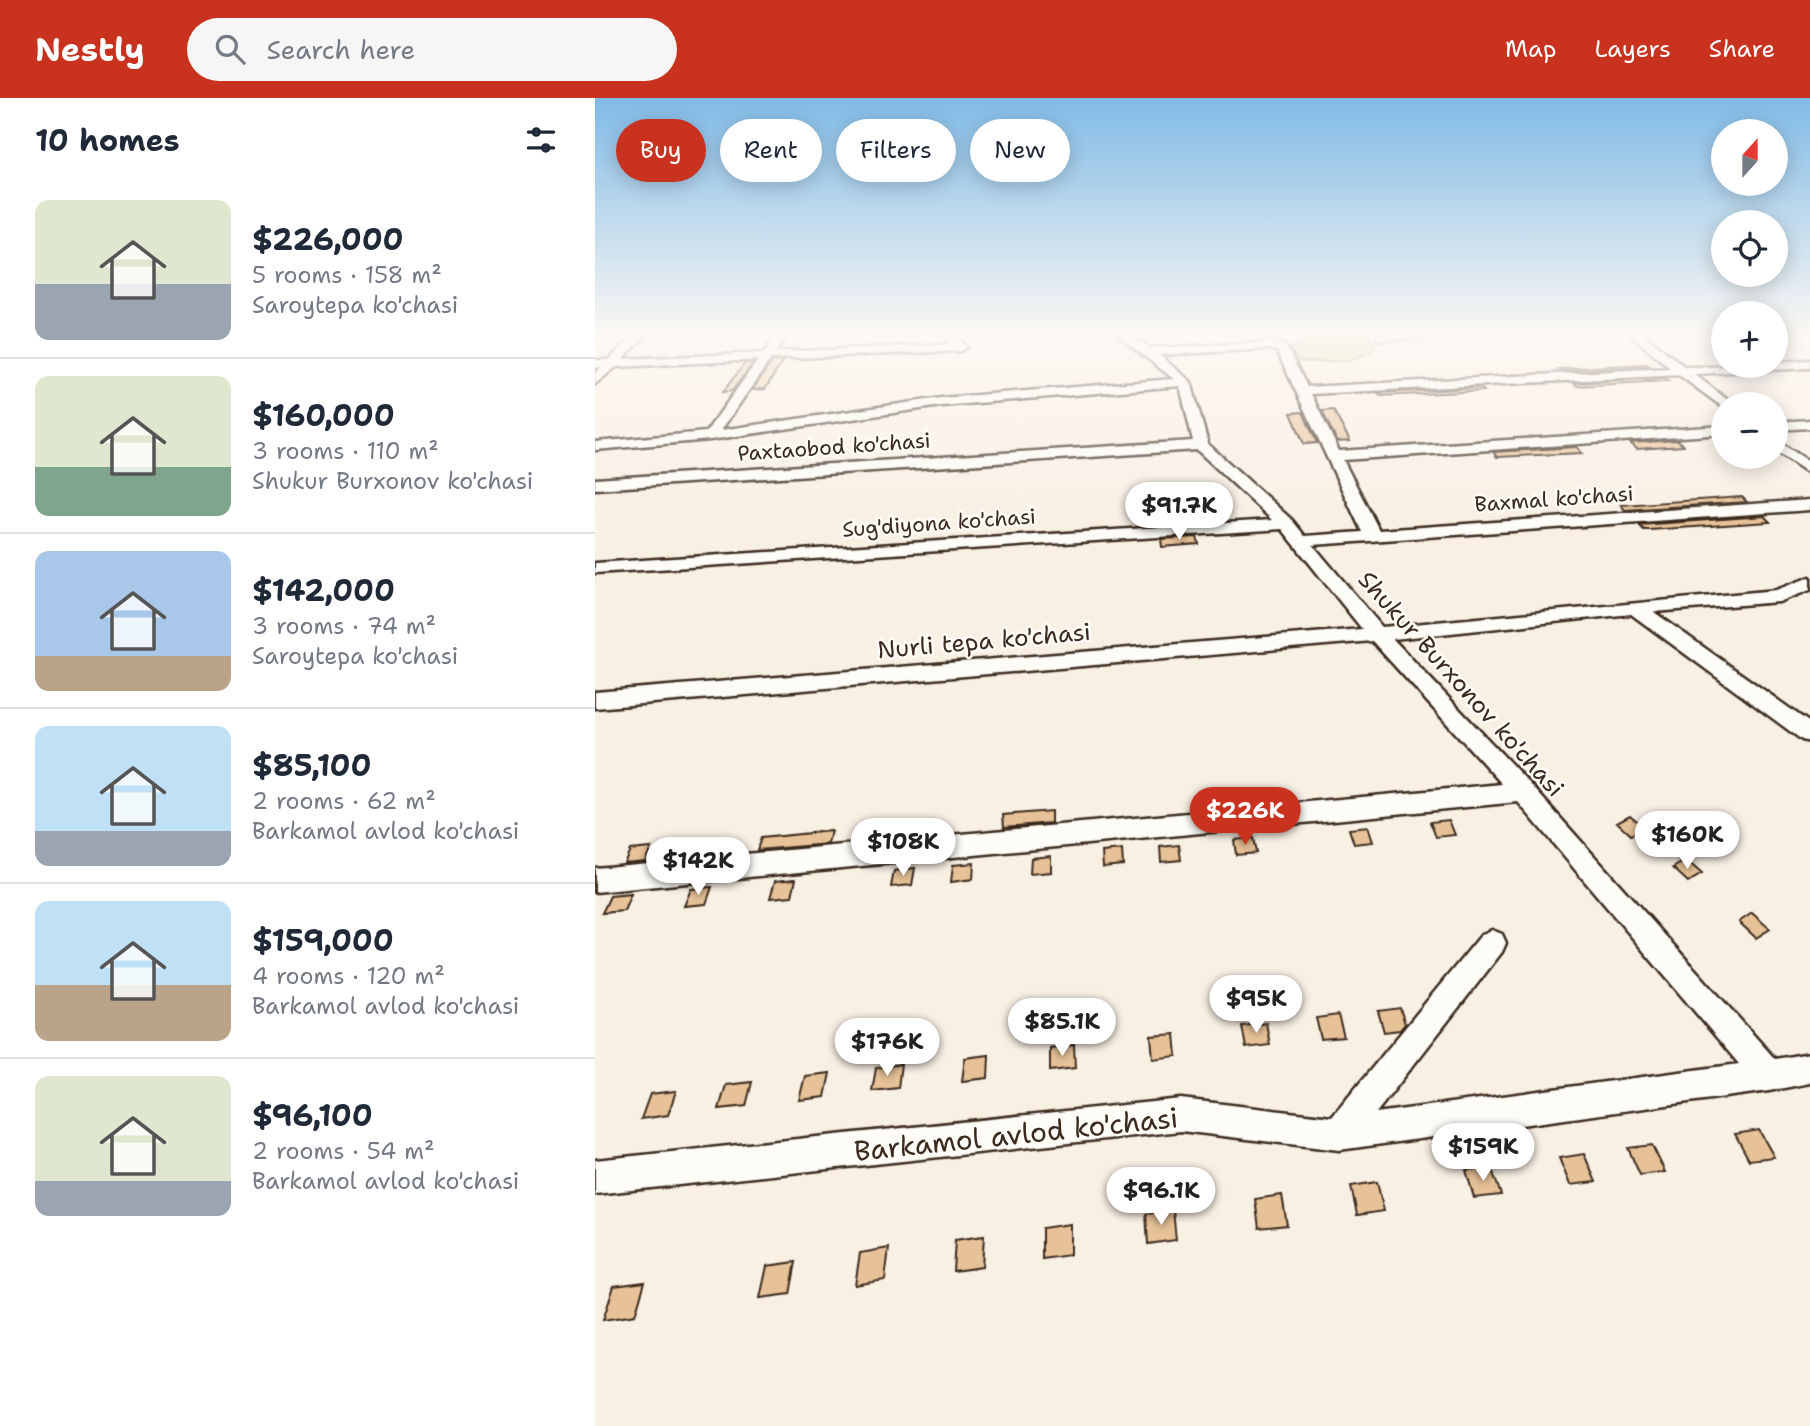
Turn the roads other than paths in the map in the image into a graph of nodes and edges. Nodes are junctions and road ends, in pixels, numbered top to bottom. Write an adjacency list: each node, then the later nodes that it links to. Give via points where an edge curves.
1 (739, 396): 8 (street)
2 (1015, 396): 8 (street, via 941,402)
3 (1189, 396): 9 (street)
4 (1304, 396): 12 (street)
5 (1810, 424): 6 (street)
6 (1788, 425)
7 (1711, 431): 12 (street)
8 (710, 436): 10 (street)
9 (1201, 445): 14 (street, Paxtaobod ko'chasi); 16 (street, Shukur Burxonov ko'chasi)
10 (595, 446)
11 (1788, 453): 13 (street)
12 (1334, 456): 17 (street)
13 (1810, 469)
14 (595, 484)
15 (1810, 505): 17 (street, Baxmal ko'chasi)
16 (1286, 523): 18 (street, Shukur Burxonov ko'chasi); 19 (street, Sug'diyona ko'chasi)
17 (1372, 534): 18 (street, Baxmal ko'chasi)
18 (1301, 541): 22 (street, Shukur Burxonov ko'chasi)
19 (595, 568)
20 (1810, 583): 21 (street, Nurli tepa ko'chasi, via 1779,596)
21 (1635, 608): 22 (street, Nurli tepa ko'chasi); 24 (street)
22 (1377, 634): 23 (street, Nurli tepa ko'chasi); 25 (street, Shukur Burxonov ko'chasi)
23 (595, 700)
24 (1810, 734)
25 (1523, 792): 26 (street); 29 (street, Shukur Burxonov ko'chasi)
26 (595, 880)
27 (1492, 943): 30 (street)
28 (1810, 1068): 29 (street, Barkamol avlod ko'chasi)
29 (1769, 1076): 30 (street, Barkamol avlod ko'chasi)
30 (1339, 1134): 31 (street, Barkamol avlod ko'chasi, via 1181,1115)
31 (595, 1177)

